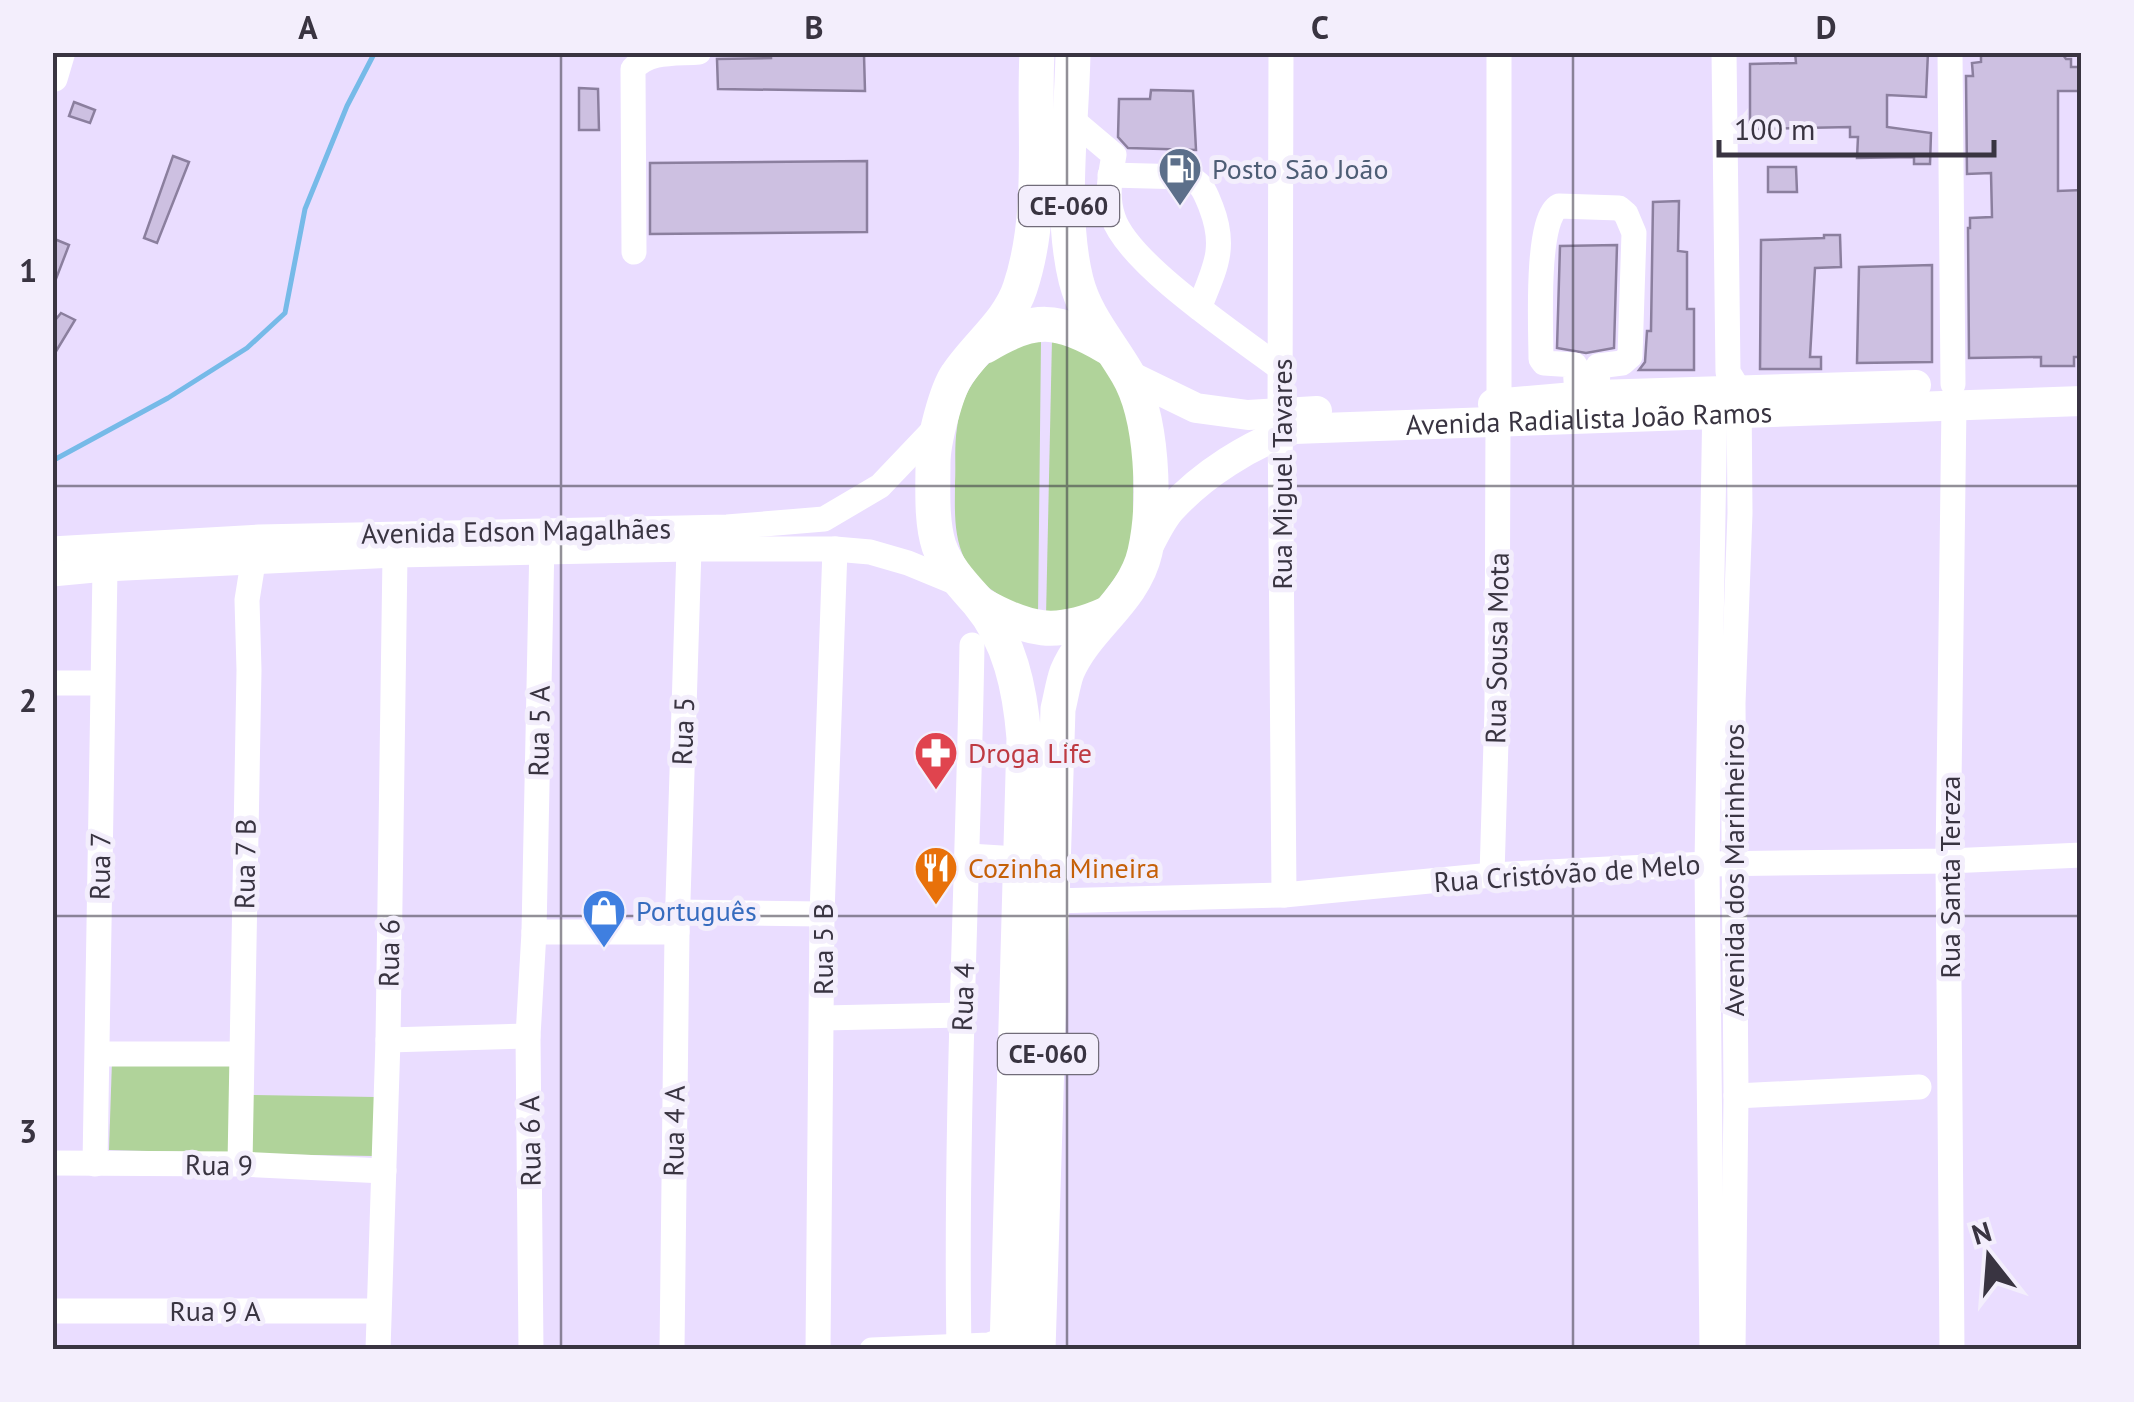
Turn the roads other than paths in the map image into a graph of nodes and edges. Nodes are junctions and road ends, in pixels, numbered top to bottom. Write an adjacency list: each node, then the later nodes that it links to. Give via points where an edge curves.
1 (63, 52): 9 (street)
2 (699, 52): 12 (street, via 654,56 632,69)
3 (1036, 52): 14 (highway, CE-060, via 1028,255 1019,292)
4 (1073, 52): 10 (highway, CE-060)
5 (1281, 52): 16 (street, Rua Miguel Tavares)
6 (1499, 52): 22 (street, Rua Sousa Mota)
7 (1724, 52): 20 (street)
8 (1950, 52): 18 (street, Rua Santa Tereza)
9 (55, 78)
10 (1070, 117): 11 (street, via 1114,155); 15 (highway, CE-060, via 1076,279 1088,314)
11 (1110, 175): 13 (street, via 1110,206 1126,242); 13 (street, via 1187,177 1204,188 1221,244)
12 (634, 252)
13 (1199, 308): 16 (street)
14 (980, 349): 15 (highway, via 1016,328 1048,322 1068,326); 23 (highway, CE-060, via 956,376)
15 (1120, 362): 24 (main road, Avenida Radialista João Ramos, via 1196,408); 32 (highway, CE-060, via 1145,418 1150,453)
16 (1280, 368): 24 (street, Rua Miguel Tavares)
17 (2082, 381): 18 (main road, Avenida Radialista João Ramos)
18 (1954, 394): 20 (main road, Avenida Radialista João Ramos); 21 (main road, Avenida Radialista João Ramos); 46 (street, Rua Santa Tereza)
19 (1587, 395): 19 (street, via 1575,364 1541,359 1544,236 1548,215 1558,206 1619,208 1634,233 1630,356 1622,364 1598,366); 20 (main road, Avenida Radialista João Ramos); 22 (main road, Avenida Radialista João Ramos)
20 (1727, 396): 22 (main road, Avenida Radialista João Ramos); 25 (street, Avenida dos Marinheiros); 26 (street, Avenida dos Marinheiros)
21 (2082, 401)
22 (1498, 412): 24 (main road, Avenida Radialista João Ramos, via 1312,427); 49 (street, Rua Sousa Mota)
23 (942, 420): 28 (street, Avenida Edson Magalhães, via 880,486 824,519); 37 (highway, CE-060, via 933,458 939,547)
24 (1280, 423): 32 (main road, Avenida Radialista João Ramos, via 1169,511); 50 (street, Rua Miguel Tavares)
25 (1712, 513): 26 (street); 42 (street, Avenida dos Marinheiros)
26 (1740, 513): 42 (street, Avenida dos Marinheiros)
27 (259, 536): 28 (street, Avenida Edson Magalhães); 30 (street, Avenida Edson Magalhães); 34 (street, Rua 7 B)
28 (542, 542): 29 (street, Avenida Edson Magalhães); 33 (street, Avenida Edson Magalhães); 54 (street, Rua 5 A)
29 (689, 548): 31 (street, Avenida Edson Magalhães); 53 (street, Rua 5)
30 (52, 549)
31 (835, 549): 37 (street, Avenida Edson Magalhães, via 908,562); 52 (street, Rua 5 B)
32 (1145, 552): 38 (highway, CE-060, via 1125,596)
33 (395, 556): 34 (street, Avenida Edson Magalhães); 58 (street, Rua 6)
34 (251, 564): 35 (street, Avenida Edson Magalhães); 61 (street, Rua 7 B)
35 (105, 569): 36 (street, Avenida Edson Magalhães); 41 (street, Rua 7)
36 (52, 574)
37 (969, 594): 38 (highway, via 1011,622 1040,630 1080,626); 45 (highway, CE-060, via 1006,650 1021,701)
38 (1107, 614): 51 (highway, CE-060, via 1068,671 1058,709)
39 (972, 645): 44 (street, Rua 4)
40 (52, 682): 41 (street)
41 (102, 683): 60 (street, Rua 7)
42 (1721, 704): 47 (street, Avenida dos Marinheiros); 48 (street, Avenida dos Marinheiros)
43 (2082, 855): 46 (street, Rua Cristóvão de Melo)
44 (969, 856): 45 (street); 55 (street, Rua 4)
45 (1019, 859): 70 (highway, CE-060)
46 (1948, 861): 48 (street, Rua Cristóvão de Melo); 79 (street, Rua Santa Tereza)
47 (1708, 864): 48 (street, Rua Cristóvão de Melo); 49 (street, Rua Cristóvão de Melo); 59 (street, Avenida dos Marinheiros)
48 (1735, 864): 59 (street, Avenida dos Marinheiros)
49 (1492, 875): 50 (street, Rua Cristóvão de Melo)
50 (1284, 895): 51 (street, Rua Cristóvão de Melo)
51 (1053, 901): 70 (highway, CE-060)
52 (822, 914): 53 (street); 56 (street, Rua 5 B)
53 (677, 922): 54 (street); 74 (street, Rua 4 A)
54 (534, 932): 57 (street, Rua 6 A)
55 (962, 1016): 56 (street); 71 (street, Rua 4)
56 (823, 1018): 75 (street, Rua 5 B)
57 (528, 1036): 58 (street); 73 (street, Rua 6 A)
58 (388, 1040): 67 (street, Rua 6)
59 (1721, 1043): 63 (street, Avenida dos Marinheiros); 77 (street, Avenida dos Marinheiros)
60 (98, 1054): 61 (street); 65 (street, Rua 7)
61 (242, 1054): 66 (street, Rua 7 B)
62 (1919, 1087): 63 (street)
63 (1736, 1096): 78 (street, Avenida dos Marinheiros)
64 (52, 1163): 65 (street, Rua 9)
65 (95, 1164): 66 (street, Rua 9)
66 (240, 1164): 67 (street, Rua 9)
67 (384, 1170): 69 (street, Rua 6)
68 (52, 1311): 69 (street, Rua 9 A)
69 (378, 1311): 72 (street, Rua 6)
70 (1028, 1344): 71 (street)
71 (959, 1348): 76 (street)
72 (378, 1350)
73 (531, 1350)
74 (672, 1350)
75 (818, 1350)
76 (872, 1350)
77 (1712, 1350)
78 (1733, 1350)
79 (1952, 1350)

